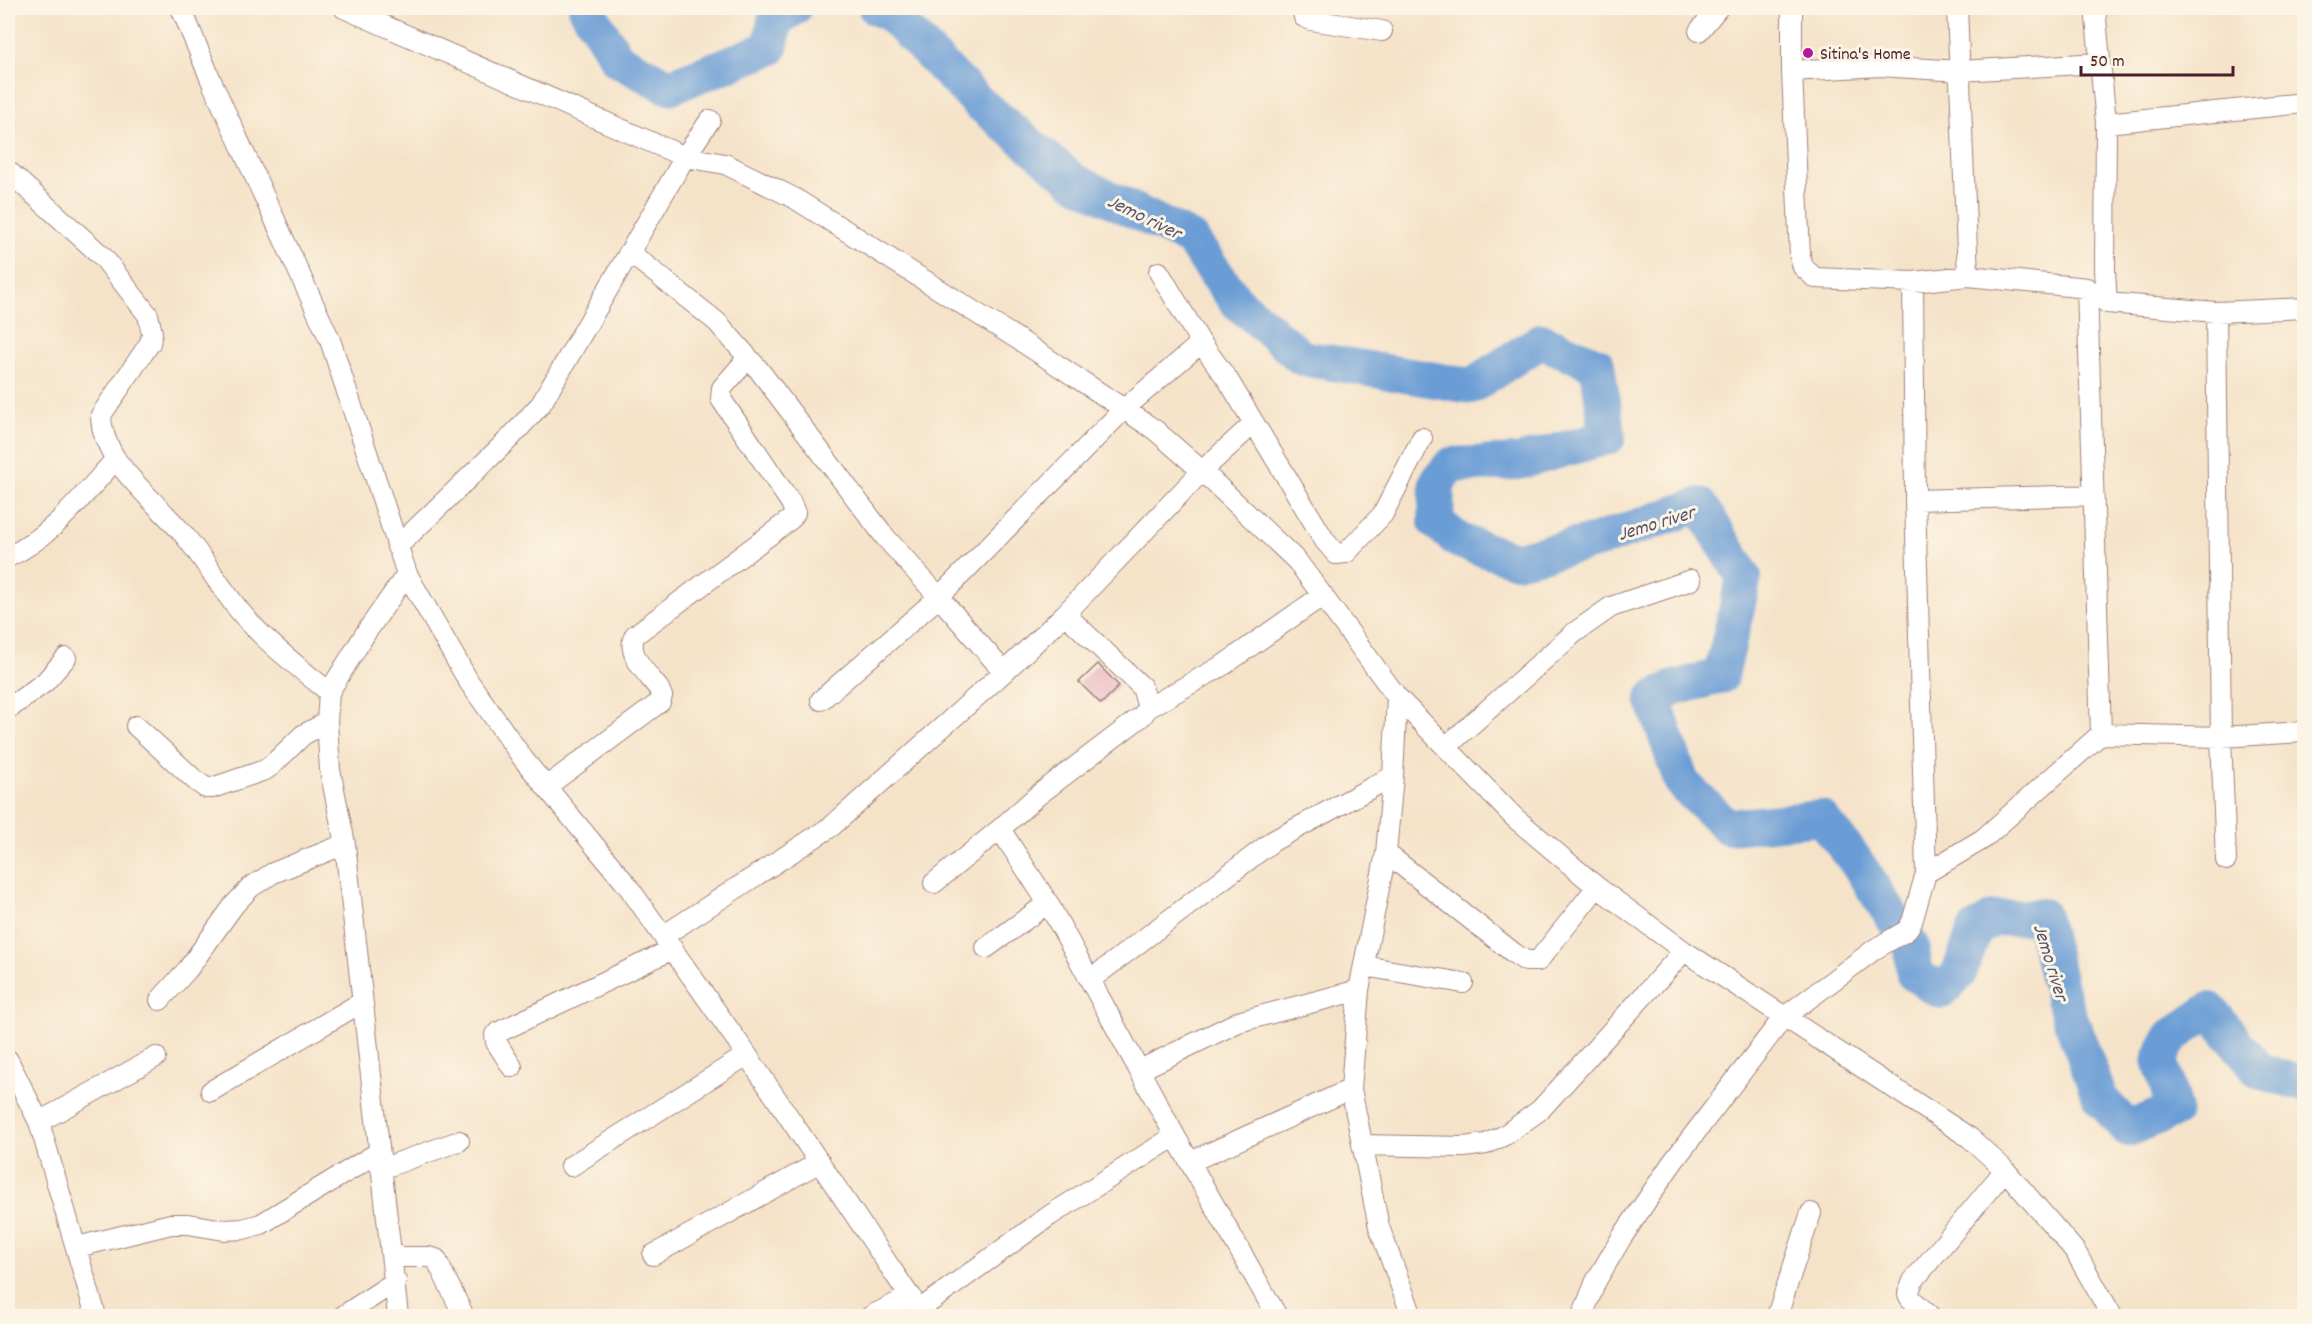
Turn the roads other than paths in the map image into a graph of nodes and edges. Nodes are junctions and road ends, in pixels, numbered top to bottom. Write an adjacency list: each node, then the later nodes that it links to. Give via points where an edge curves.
1 (181, 8): 35 (street, via 330,340)
2 (345, 8): 16 (street)
3 (1302, 8): 8 (street, via 1304,17 1311,20)
4 (1718, 8): 9 (street)
5 (1792, 8): 11 (street)
6 (1957, 8): 12 (street)
7 (2095, 8): 10 (street)
8 (1382, 31)
9 (1699, 31)
10 (2100, 63): 12 (street); 15 (street)
11 (1792, 71): 12 (street, via 1880,66); 21 (street, via 1803,267 1815,278)
12 (1960, 71): 20 (street)
13 (2304, 103): 15 (street)
14 (710, 120): 16 (street)
15 (2106, 123): 23 (street)
16 (686, 157): 18 (street); 28 (street, via 725,164 794,198)
17 (8, 171): 31 (street, via 103,257 148,315 150,344 101,415 105,438)
18 (629, 252): 27 (street, via 717,322); 35 (street, via 541,404)
19 (1159, 272): 26 (street)
20 (1968, 276): 21 (street); 22 (street)
21 (1913, 282): 34 (street)
22 (2087, 288): 23 (street); 33 (street)
23 (2107, 303): 25 (street)
24 (2304, 308): 25 (street)
25 (2216, 312): 53 (street)
26 (1201, 343): 28 (street); 29 (street)
27 (748, 358): 40 (street, via 885,537); 56 (street, via 722,388 721,399 795,513 635,635 631,643 633,653 662,696 660,702)
28 (1124, 409): 32 (street); 40 (street)
29 (1254, 423): 30 (street, via 1325,540 1340,555 1383,514); 32 (street)
30 (1422, 438)
31 (116, 459): 36 (street, via 60,519); 44 (street, via 186,538 251,624)
32 (1202, 471): 39 (street, via 1297,561); 41 (street)
33 (2093, 495): 34 (street); 52 (street)
34 (1915, 500): 61 (street)
35 (397, 547): 37 (street)
36 (8, 557)
37 (407, 574): 44 (street); 56 (street, via 469,682)
38 (1691, 580): 54 (street, via 1602,613 1574,633)
39 (1323, 595): 45 (street); 47 (street, via 1225,664)
40 (939, 597): 43 (street); 46 (street)
41 (1065, 614): 43 (street); 47 (street, via 1142,687)
42 (66, 658): 48 (street, via 45,682)
43 (1005, 672): 65 (street, via 832,826)
44 (329, 692): 49 (street)
45 (1397, 697): 54 (street); 55 (street)
46 (821, 700)
47 (1148, 708): 57 (street)
48 (8, 709)
49 (327, 722): 50 (street, via 303,735 265,770 212,788 196,781); 58 (street, via 330,770)
50 (135, 726)
51 (2304, 732): 53 (street)
52 (2101, 734): 53 (street); 61 (street, via 1983,839)
53 (2221, 737): 60 (street)
54 (1446, 747): 63 (street, via 1515,818)
55 (1393, 776): 59 (street); 69 (street, via 1273,841)
56 (546, 787): 65 (street, via 627,885)
57 (1000, 829): 62 (street); 64 (street)
58 (345, 844): 72 (street, via 273,873 251,887); 73 (street)
59 (1386, 853): 63 (street, via 1515,954 1532,962 1538,961); 68 (street)
60 (2226, 860)
61 (1926, 873): 74 (street, via 1906,931 1875,949)
62 (934, 884)
63 (1597, 887): 67 (street)
64 (1048, 903): 66 (street); 69 (street)
65 (668, 943): 75 (street); 78 (street, via 495,1035)
66 (986, 948)
67 (1684, 951): 74 (street); 85 (street, via 1540,1110 1505,1135 1486,1144 1464,1147)
68 (1364, 966): 70 (street); 71 (street)
69 (1090, 980): 79 (street)
70 (1463, 983)
71 (1359, 990): 79 (street, via 1238,1022); 80 (street)
72 (160, 1000)
73 (362, 1002): 81 (street); 86 (street)
74 (1783, 1017): 90 (street, via 1970,1138); 104 (street, via 1672,1163 1622,1237 1596,1281)
75 (747, 1055): 87 (street); 89 (street)
76 (156, 1057): 82 (street)
77 (8, 1060): 82 (street)
78 (512, 1067)
79 (1140, 1070): 83 (street)
80 (1351, 1089): 85 (street); 88 (street)
81 (211, 1091)
82 (39, 1122): 92 (street)
83 (1175, 1136): 88 (street); 96 (street, via 1049,1216)
84 (459, 1141): 86 (street)
85 (1362, 1145): 103 (street, via 1379,1227)
86 (380, 1161): 92 (street, via 261,1224 224,1230 171,1224); 94 (street)
87 (820, 1162): 93 (street); 96 (street)
88 (1190, 1162): 102 (street)
89 (571, 1166)
90 (2005, 1170): 106 (street, via 1913,1281 1908,1294); 107 (street, via 2075,1251)
91 (1810, 1213): 105 (street)
92 (77, 1247): 97 (street)
93 (653, 1255)
94 (393, 1257): 95 (street); 100 (street, via 436,1259)
95 (396, 1281): 98 (street); 99 (street)
96 (918, 1308): 101 (street)
97 (96, 1317)
98 (343, 1317)
99 (398, 1317)
100 (464, 1317)
101 (871, 1317)
102 (1277, 1317)
103 (1412, 1317)
104 (1582, 1317)
105 (1777, 1317)
106 (1930, 1317)
107 (2112, 1317)

